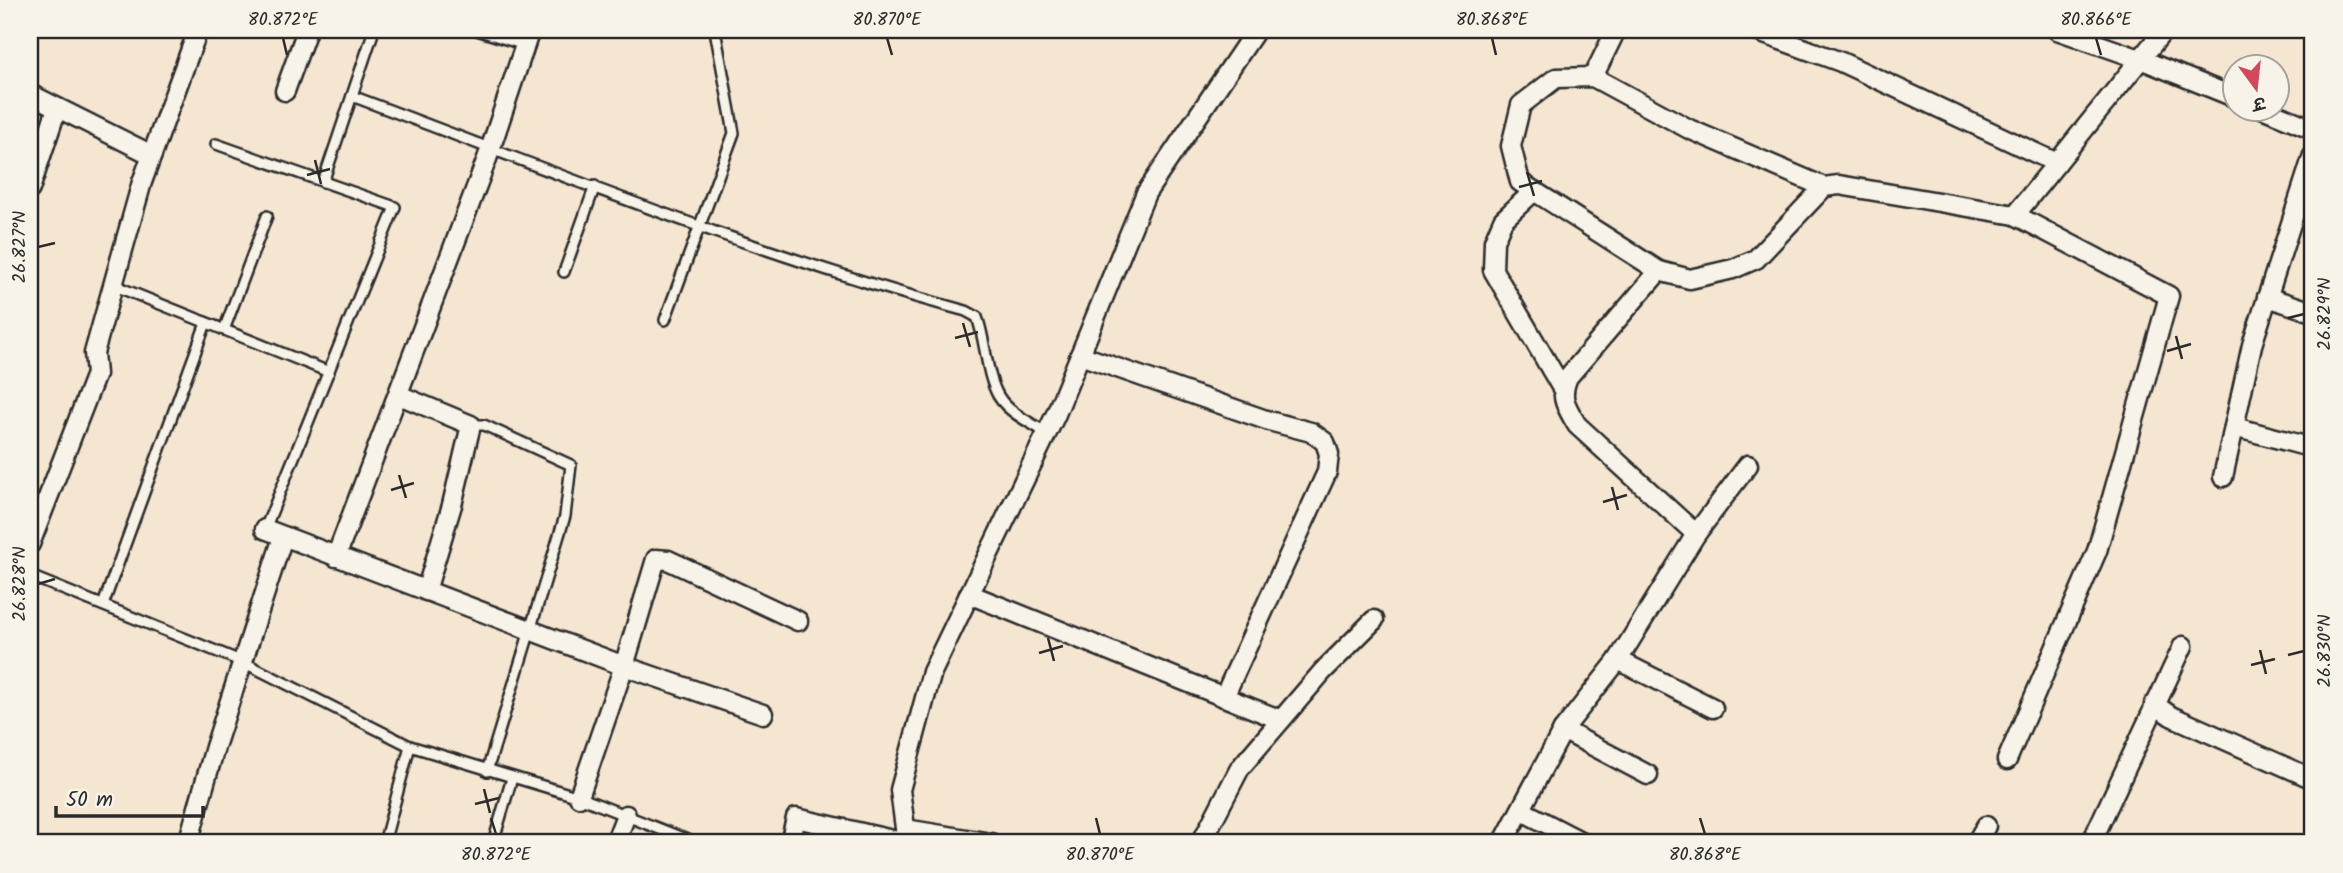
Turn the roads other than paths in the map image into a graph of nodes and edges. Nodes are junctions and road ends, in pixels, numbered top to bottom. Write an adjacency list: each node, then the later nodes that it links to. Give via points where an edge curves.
1 (198, 30): 23 (street)
2 (307, 30): 14 (street)
3 (374, 30): 17 (lane)
4 (477, 30): 11 (lane)
5 (715, 30): 33 (lane, via 734,133)
6 (1256, 30): 42 (street, via 1146,194)
7 (1616, 30): 13 (street)
8 (1753, 30): 25 (street, via 1841,62)
9 (2057, 30): 12 (street)
10 (2164, 30): 12 (street)
11 (527, 37): 22 (street)
12 (2140, 59): 15 (street); 25 (street)
13 (1592, 77): 28 (street, via 1689,129); 30 (street, via 1556,78 1521,105 1511,146 1520,182)
14 (285, 91)
15 (2220, 91)
16 (30, 94): 18 (street)
17 (352, 96): 22 (lane); 26 (lane)
18 (57, 108): 23 (street); 29 (street)
19 (2290, 120): 20 (street)
20 (2313, 130)
21 (216, 144): 26 (lane)
22 (491, 148): 27 (lane); 45 (street)
23 (152, 155): 36 (street)
24 (2313, 155): 37 (street)
25 (2057, 163): 31 (street)
26 (323, 182): 43 (lane, via 396,207)
27 (595, 186): 33 (lane); 35 (lane)
28 (1824, 187): 31 (street, via 1839,185); 34 (street, via 1756,259 1690,279)
29 (30, 189)
30 (1534, 191): 34 (street); 44 (street, via 1503,220 1494,241 1493,270)
31 (2015, 215): 75 (street, via 2169,296 2098,551)
32 (267, 216): 41 (lane)
33 (700, 225): 39 (lane); 48 (lane, via 977,317 1000,398)
34 (1659, 271): 44 (street, via 1568,377)
35 (564, 272)
36 (113, 285): 40 (lane); 55 (street, via 94,354 96,374)
37 (2267, 297): 38 (street); 47 (street)
38 (2313, 312)
39 (665, 320)
40 (206, 323): 41 (lane); 60 (lane)
41 (224, 330): 43 (lane)
42 (1080, 355): 48 (street); 68 (street, via 1311,432 1325,442 1327,472)
43 (329, 372): 52 (lane)
44 (1563, 390): 53 (street, via 1564,403 1577,425)
45 (399, 395): 46 (street); 56 (street)
46 (471, 425): 58 (street); 63 (lane, via 484,425 571,466 565,516)
47 (2234, 427): 49 (street); 51 (street)
48 (1047, 433): 59 (street)
49 (2313, 448)
50 (1748, 465): 53 (street)
51 (2222, 477)
52 (265, 529): 54 (street)
53 (1696, 534): 65 (street)
54 (283, 537): 56 (street); 66 (street)
55 (30, 544)
56 (337, 557): 58 (street)
57 (30, 576): 60 (lane)
58 (426, 592): 63 (street)
59 (970, 594): 68 (street); 84 (street, via 932,672 900,789)
60 (103, 605): 66 (lane)
61 (1374, 620): 72 (street)
62 (798, 621): 67 (street, via 656,559)
63 (529, 630): 67 (street); 76 (lane)
64 (2183, 646): 69 (street)
65 (1618, 660): 70 (street); 73 (street)
66 (243, 662): 74 (lane); 85 (street)
67 (624, 666): 71 (street); 80 (street)
68 (1224, 697): 72 (street)
69 (2154, 704): 79 (street, via 2171,716); 96 (street)
70 (1713, 708)
71 (763, 714)
72 (1281, 720): 92 (street, via 1240,768)
73 (1563, 730): 77 (street); 93 (street)
74 (410, 746): 76 (lane); 86 (lane)
75 (2007, 760)
76 (487, 771): 78 (lane)
77 (1648, 775)
78 (512, 778): 80 (lane); 87 (lane)
79 (2313, 779)
80 (579, 797): 82 (lane)
81 (1526, 813): 94 (street)
82 (626, 815): 88 (street); 89 (lane)
83 (1986, 826): 95 (street)
84 (906, 838): 90 (street, via 796,818); 91 (street)
85 (188, 843)
86 (384, 843)
87 (494, 843)
88 (615, 843)
89 (695, 843)
90 (790, 843)
91 (991, 843)
92 (1201, 843)
93 (1503, 843)
94 (1584, 843)
95 (1976, 843)
96 (2091, 843)

